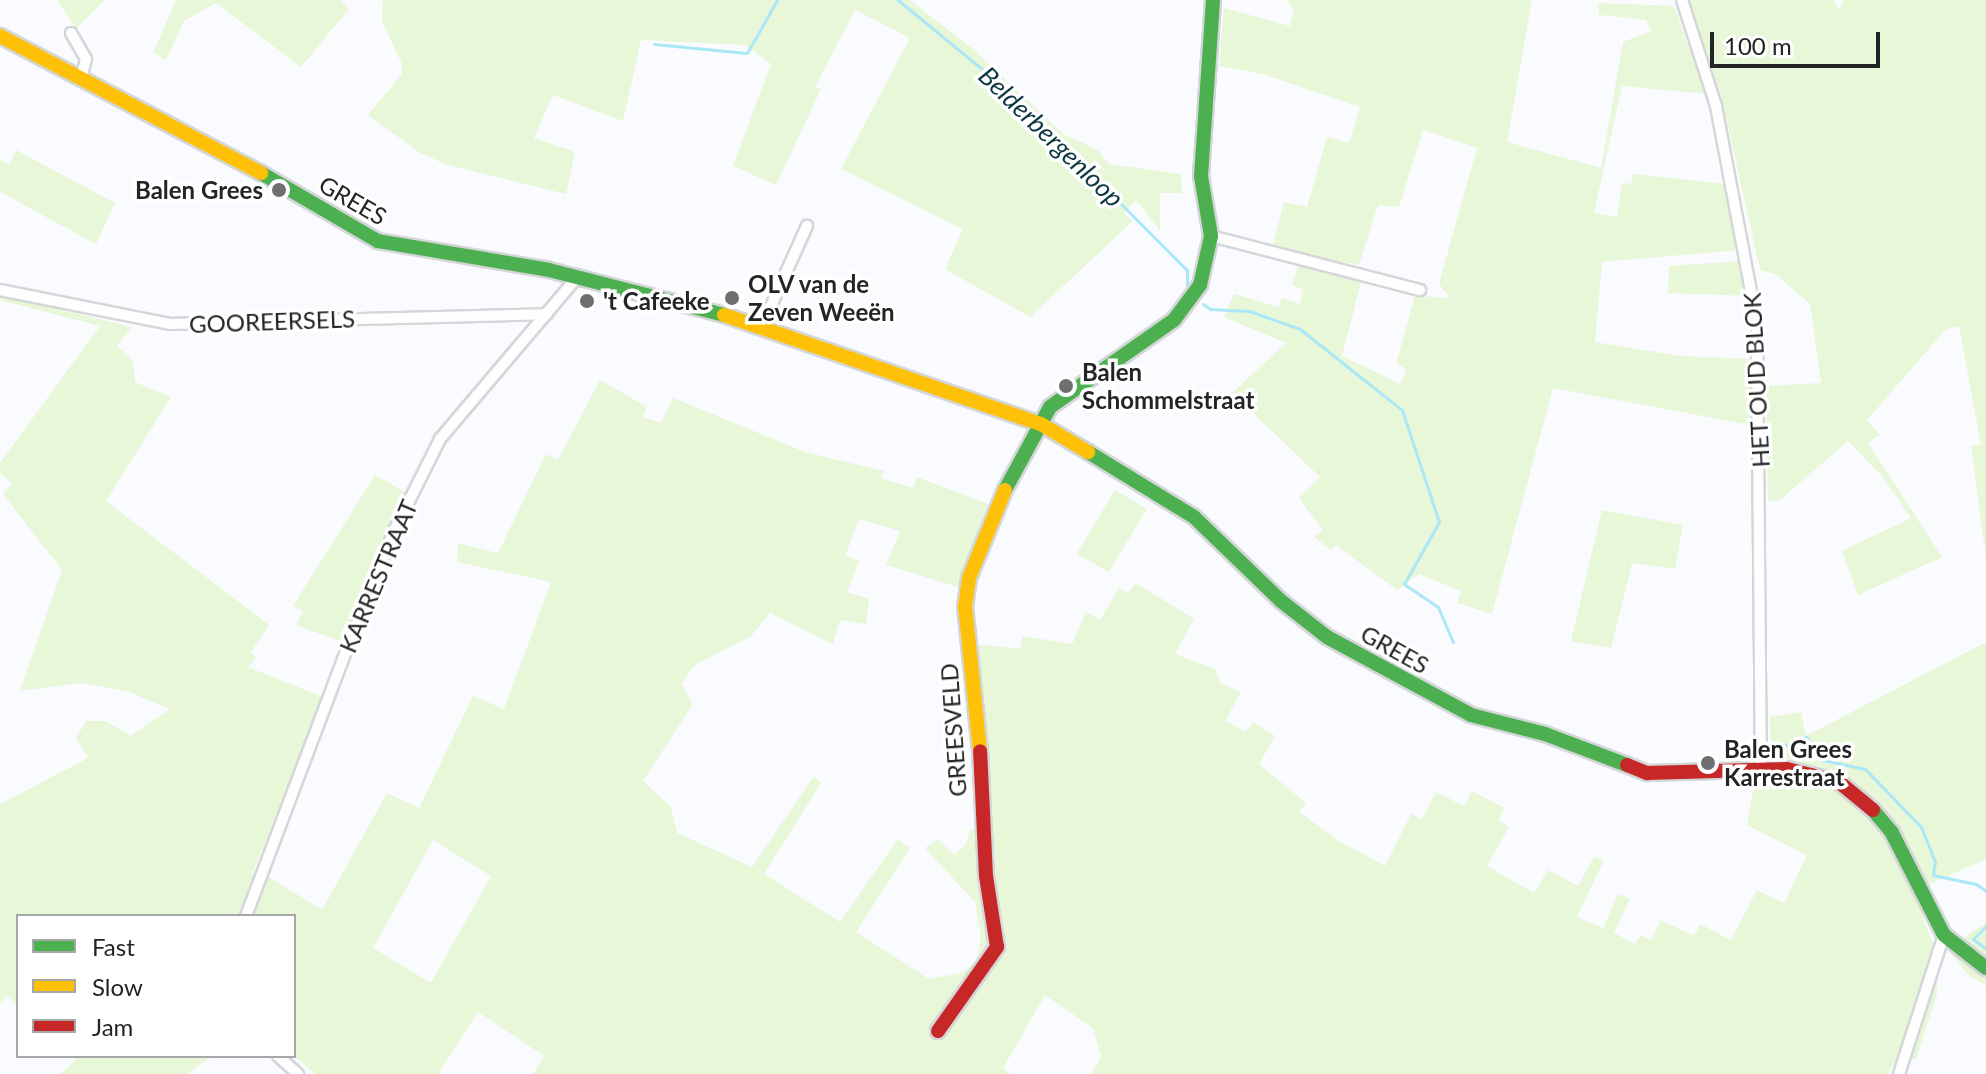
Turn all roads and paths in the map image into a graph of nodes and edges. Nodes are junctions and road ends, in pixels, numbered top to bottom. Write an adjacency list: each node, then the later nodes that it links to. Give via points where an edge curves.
1 (1213, 0): 7 (street, via 1201,176)
2 (1682, 0): 14 (street, HET OUD BLOK, via 1716,106 1757,323)
3 (71, 33): 5 (street, via 86,59)
4 (0, 36): 5 (street, GREES)
5 (82, 75): 8 (street, GREES, via 378,241)
6 (807, 226): 12 (street)
7 (1211, 236): 10 (street); 13 (street, GREESVELD, via 1207,266 1190,304 1058,399)
8 (578, 276): 11 (street, KARRESTRAAT); 12 (street, GREES)
9 (0, 290): 11 (street, GOOREERSELS, via 170,324)
10 (1420, 290)
11 (547, 314): 15 (street, KARRESTRAAT, via 464,405 425,469 348,645)
12 (762, 326): 13 (street, GREES)
13 (1041, 424): 14 (street, GREES, via 1194,517 1281,601 1327,637 1471,715 1545,734 1647,773); 18 (street, GREESVELD, via 987,525 967,591 979,717 980,819 997,947)
14 (1761, 768): 16 (street, GREES, via 1819,775 1866,802 1907,859)
15 (247, 914)
16 (1944, 935): 17 (street, GREES); 21 (street)
17 (1986, 968)
18 (938, 1031)
19 (280, 1058): 20 (street)
20 (298, 1074)
21 (1899, 1074)

